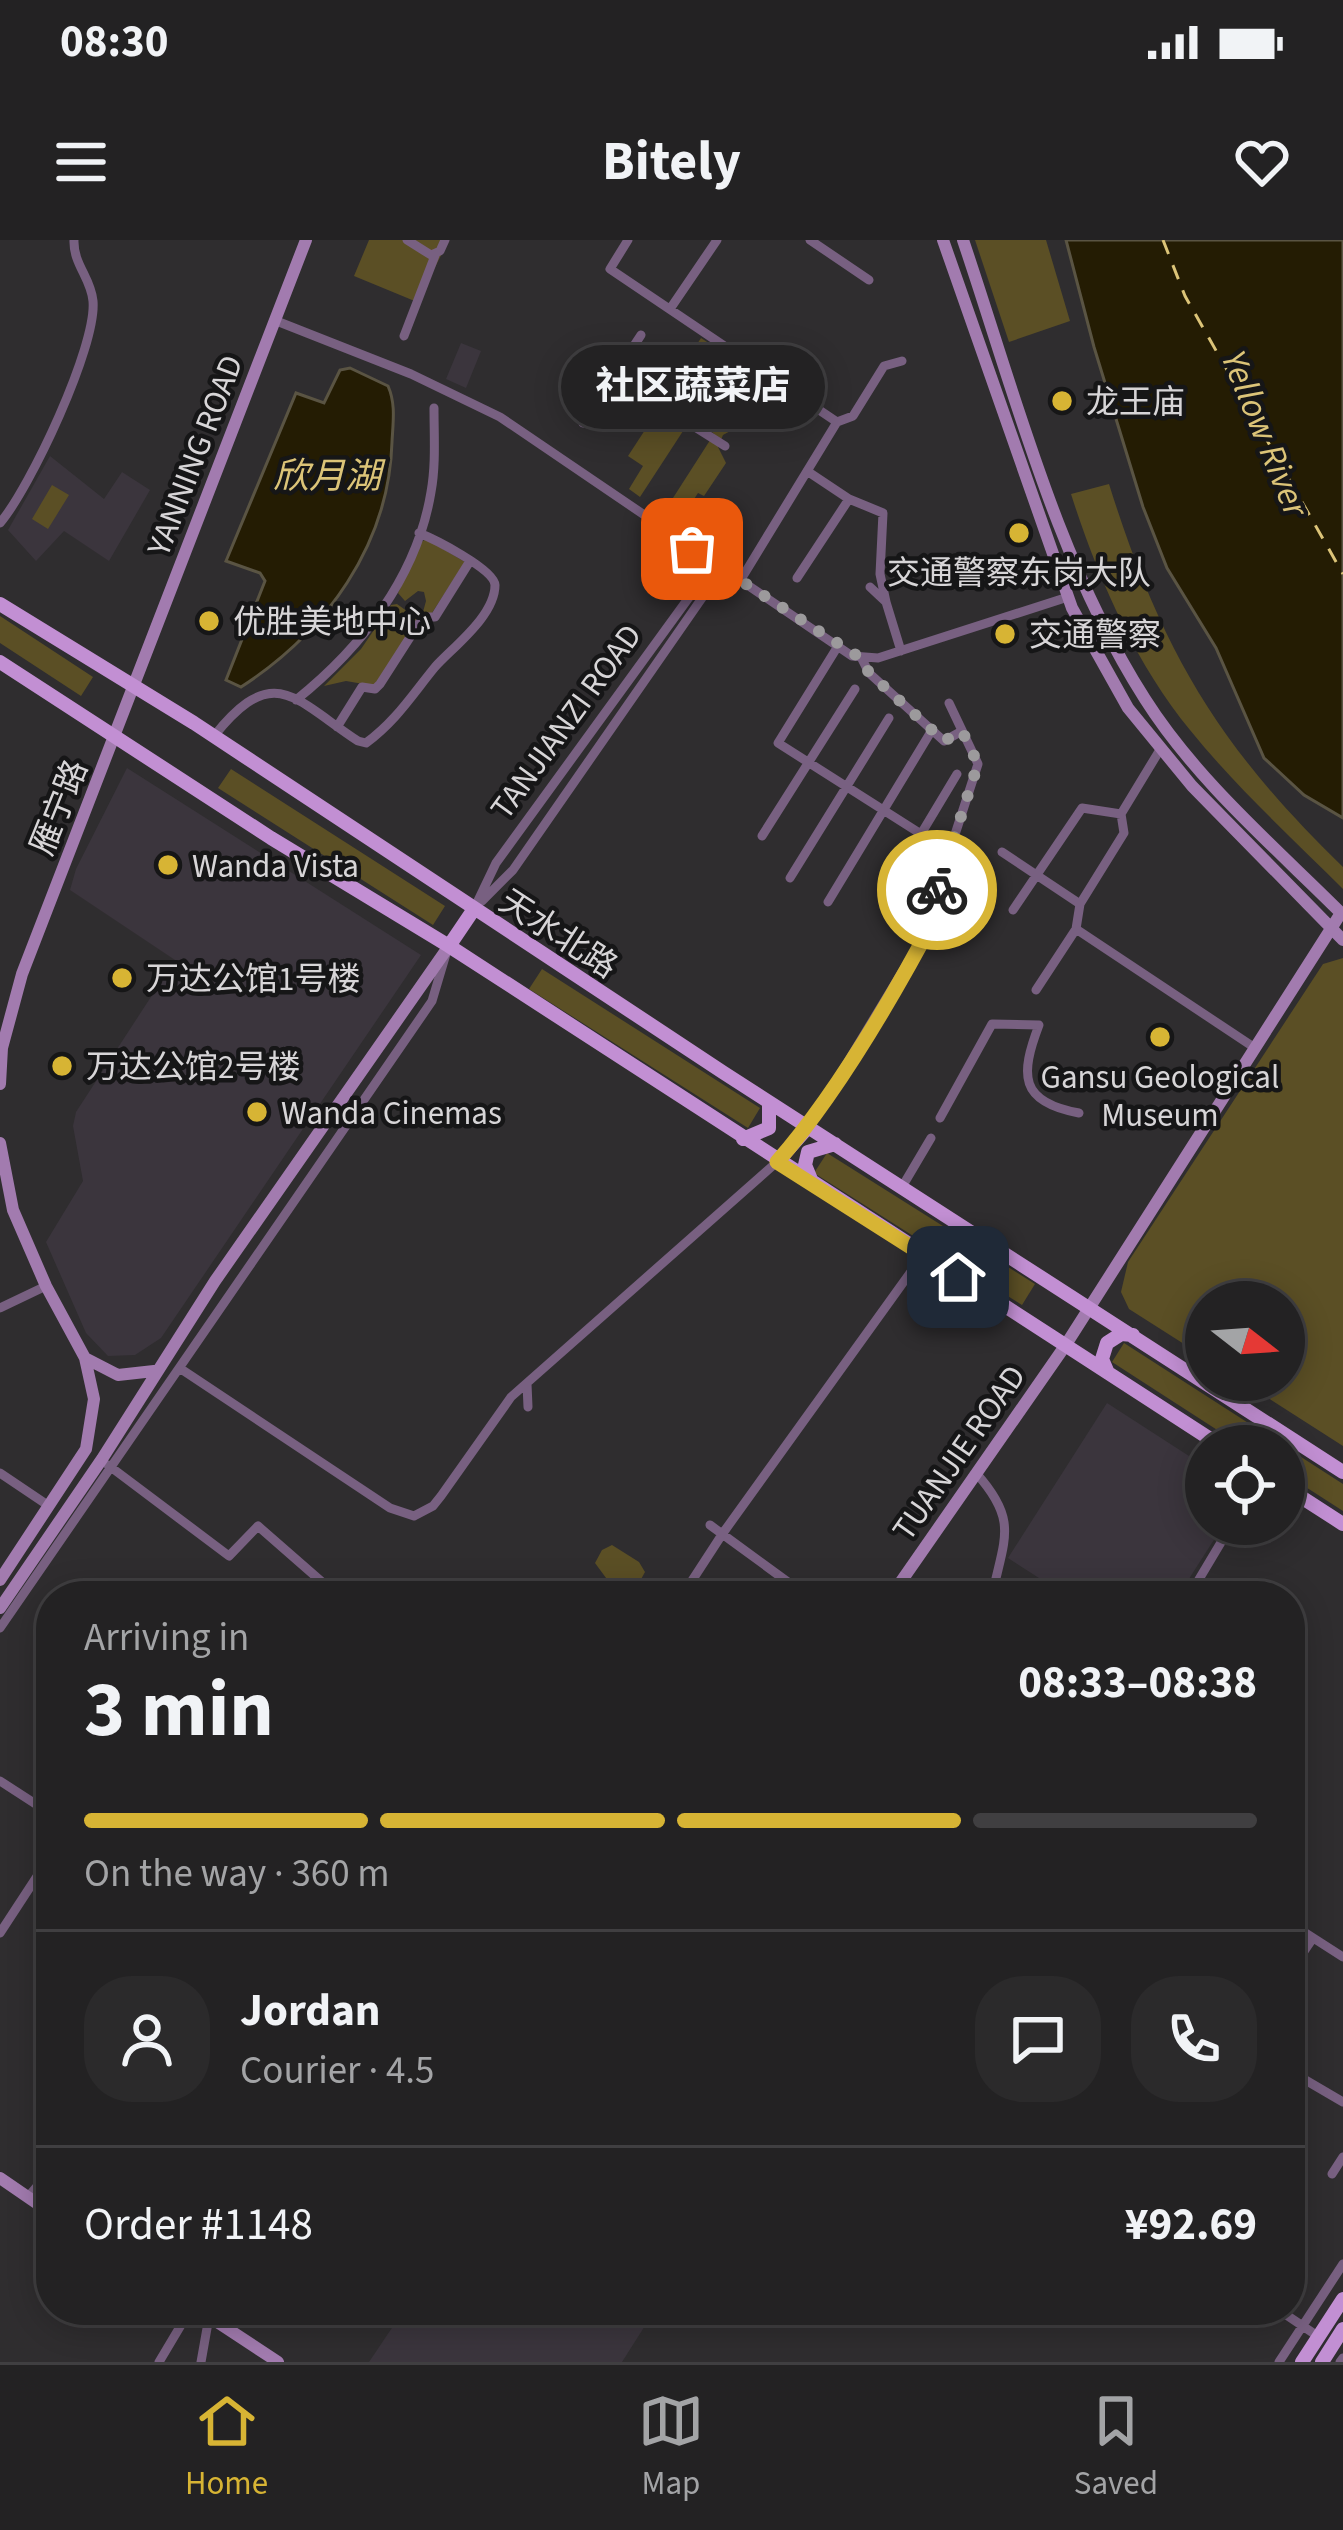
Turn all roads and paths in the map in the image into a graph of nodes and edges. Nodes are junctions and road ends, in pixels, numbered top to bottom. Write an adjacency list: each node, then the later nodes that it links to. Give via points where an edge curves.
1 (74, 240): 26 (street, via 93,311 45,449)
2 (306, 240): 13 (main road, YANNING ROAD)
3 (407, 240): 10 (street)
4 (445, 240): 10 (street)
5 (628, 240): 12 (street, via 610,268)
6 (717, 240): 12 (street)
7 (810, 240): 11 (street)
8 (943, 240): 33 (main road)
9 (963, 240): 64 (main road, via 1095,610 1147,701 1205,776)
10 (436, 253): 15 (street)
11 (869, 280)
12 (670, 309): 17 (street)
13 (274, 320): 29 (street, via 500,417); 41 (main road, YANNING ROAD)
14 (640, 335): 18 (street)
15 (404, 337)
16 (902, 361): 20 (street, via 884,366 854,416)
17 (748, 362): 20 (street); 22 (street)
18 (614, 376): 21 (street); 22 (street)
19 (434, 408): 27 (street, via 432,489)
20 (837, 422): 24 (street)
21 (583, 423)
22 (705, 433): 23 (street)
23 (725, 446)
24 (807, 471): 25 (street); 31 (street)
25 (849, 499): 30 (street); 34 (street, via 883,513)
26 (0, 523)
27 (419, 533): 28 (street); 42 (street, via 367,633)
28 (470, 561): 45 (street, via 435,617 423,617 380,684 362,687); 45 (street, via 495,585 467,638 382,732 366,742)
29 (722, 569): 31 (street); 62 (street, TANJIANZI ROAD, via 513,870); 62 (street, TANJIANZI ROAD, via 698,585 496,863)
30 (797, 578)
31 (740, 581): 36 (street)
32 (870, 587): 34 (street)
33 (1068, 597): 37 (street); 50 (main road, via 1128,708)
34 (886, 602): 37 (street)
35 (0, 604): 41 (main road, 天水北路)
36 (838, 646): 38 (street); 51 (street, via 778,743)
37 (901, 651): 38 (street)
38 (862, 659): 46 (street)
39 (0, 662): 48 (main road)
40 (855, 688): 51 (street)
41 (134, 690): 48 (main road, 雁宁路); 49 (main road, 天水北路)
42 (296, 700): 45 (street); 49 (street, via 268,692)
43 (950, 704): 47 (street)
44 (889, 718): 53 (street)
45 (337, 728)
46 (932, 730): 47 (street, via 944,741); 54 (street)
47 (962, 731): 75 (street, via 978,764 932,908 937,914)
48 (114, 736): 68 (main road); 71 (main road, 雁宁路, via 22,974)
49 (214, 736): 62 (main road, 天水北路)
50 (1161, 748): 55 (street); 65 (main road)
51 (808, 763): 53 (street); 56 (street)
52 (957, 774): 54 (street, via 921,834)
53 (846, 787): 54 (street); 59 (street)
54 (883, 811): 60 (street)
55 (1121, 814): 58 (street, via 1082,808); 61 (street, via 1124,833)
56 (762, 836)
57 (1002, 852): 58 (street)
58 (1037, 875): 61 (street); 63 (street)
59 (790, 878)
60 (828, 902)
61 (1080, 904): 66 (street)
62 (474, 909): 68 (main road); 72 (main road, 天水北路)
63 (1012, 910)
64 (1342, 914): 65 (main road, TUANJIE ROAD)
65 (1331, 928): 67 (main road); 70 (main road, TUANJIE ROAD)
66 (1076, 929): 69 (street); 70 (street)
67 (1343, 940)
68 (449, 946): 77 (main road); 91 (street, via 432,1001); 92 (main road)
69 (1036, 990)
70 (1255, 1048): 86 (main road, TUANJIE ROAD)
71 (0, 1084)
72 (769, 1102): 75 (main road, 天水北路); 77 (main road, via 769,1128)
73 (1079, 1113): 74 (street, via 1034,1096 1025,1078 1039,1025 992,1024)
74 (940, 1118)
75 (808, 1126): 79 (main road, 天水北路); 81 (main road)
76 (931, 1138): 83 (street)
77 (743, 1139): 81 (main road)
78 (0, 1143): 80 (main road)
79 (835, 1144): 82 (main road, via 808,1152); 83 (main road, 天水北路)
80 (0, 1156): 85 (main road)
81 (777, 1162): 82 (main road); 94 (street)
82 (813, 1184): 84 (main road)
83 (902, 1187): 86 (main road, 天水北路)
84 (923, 1255): 89 (main road); 105 (street)
85 (46, 1286): 87 (street); 90 (main road)
86 (1089, 1307): 88 (main road, 天水北路); 89 (main road, TUANJIE ROAD)
87 (0, 1308)
88 (1132, 1335): 93 (main road, via 1107,1343 1102,1359); 98 (main road, 天水北路)
89 (1065, 1346): 93 (main road); 100 (main road, TUANJIE ROAD)
90 (86, 1358): 92 (main road, via 118,1375); 102 (main road, via 94,1399 86,1449)
91 (181, 1369): 94 (street, via 389,1508 414,1516 433,1506); 97 (street)
92 (155, 1370): 97 (main road)
93 (1109, 1374): 96 (main road)
94 (527, 1384): 95 (street)
95 (528, 1407)
96 (1188, 1425)
97 (106, 1463): 108 (street, via 229,1556 258,1526); 114 (main road); 115 (street)
98 (1343, 1472)
99 (0, 1473): 102 (street)
100 (976, 1473): 111 (main road, TUANJIE ROAD); 112 (street, via 1007,1523)
101 (1305, 1500): 103 (main road)
102 (49, 1506): 107 (main road)
103 (1343, 1524)
104 (710, 1525): 105 (street)
105 (723, 1533): 109 (street); 110 (street)
106 (1219, 1545): 113 (street)
107 (0, 1580)
108 (321, 1581)
109 (692, 1581)
110 (787, 1581)
111 (901, 1581)
112 (995, 1581)
113 (1198, 1581)
114 (0, 1608)
115 (0, 1628)
116 (0, 1781): 117 (street)
117 (36, 1804)
118 (36, 1878): 120 (street)
119 (1305, 1932): 121 (street)
120 (0, 1933)
121 (1313, 1938): 122 (street); 123 (street)
122 (1305, 1950)
123 (1343, 1957)
124 (1305, 2080): 125 (street)
125 (1343, 2102)
126 (1343, 2157): 127 (street)
127 (1332, 2174)
128 (0, 2178): 130 (main road)
129 (36, 2188): 130 (street)
130 (28, 2198): 131 (main road)
131 (36, 2203)
132 (1343, 2264): 134 (street)
133 (1343, 2300): 140 (main road)
134 (1305, 2323)
135 (188, 2325): 141 (street)
136 (200, 2325): 142 (street)
137 (220, 2325): 143 (main road)
138 (1303, 2326): 140 (street); 144 (street)
139 (1343, 2330): 146 (main road)
140 (1319, 2337): 145 (main road)
141 (158, 2362)
142 (201, 2362)
143 (278, 2362)
144 (1279, 2362)
145 (1302, 2362)
146 (1322, 2362)

